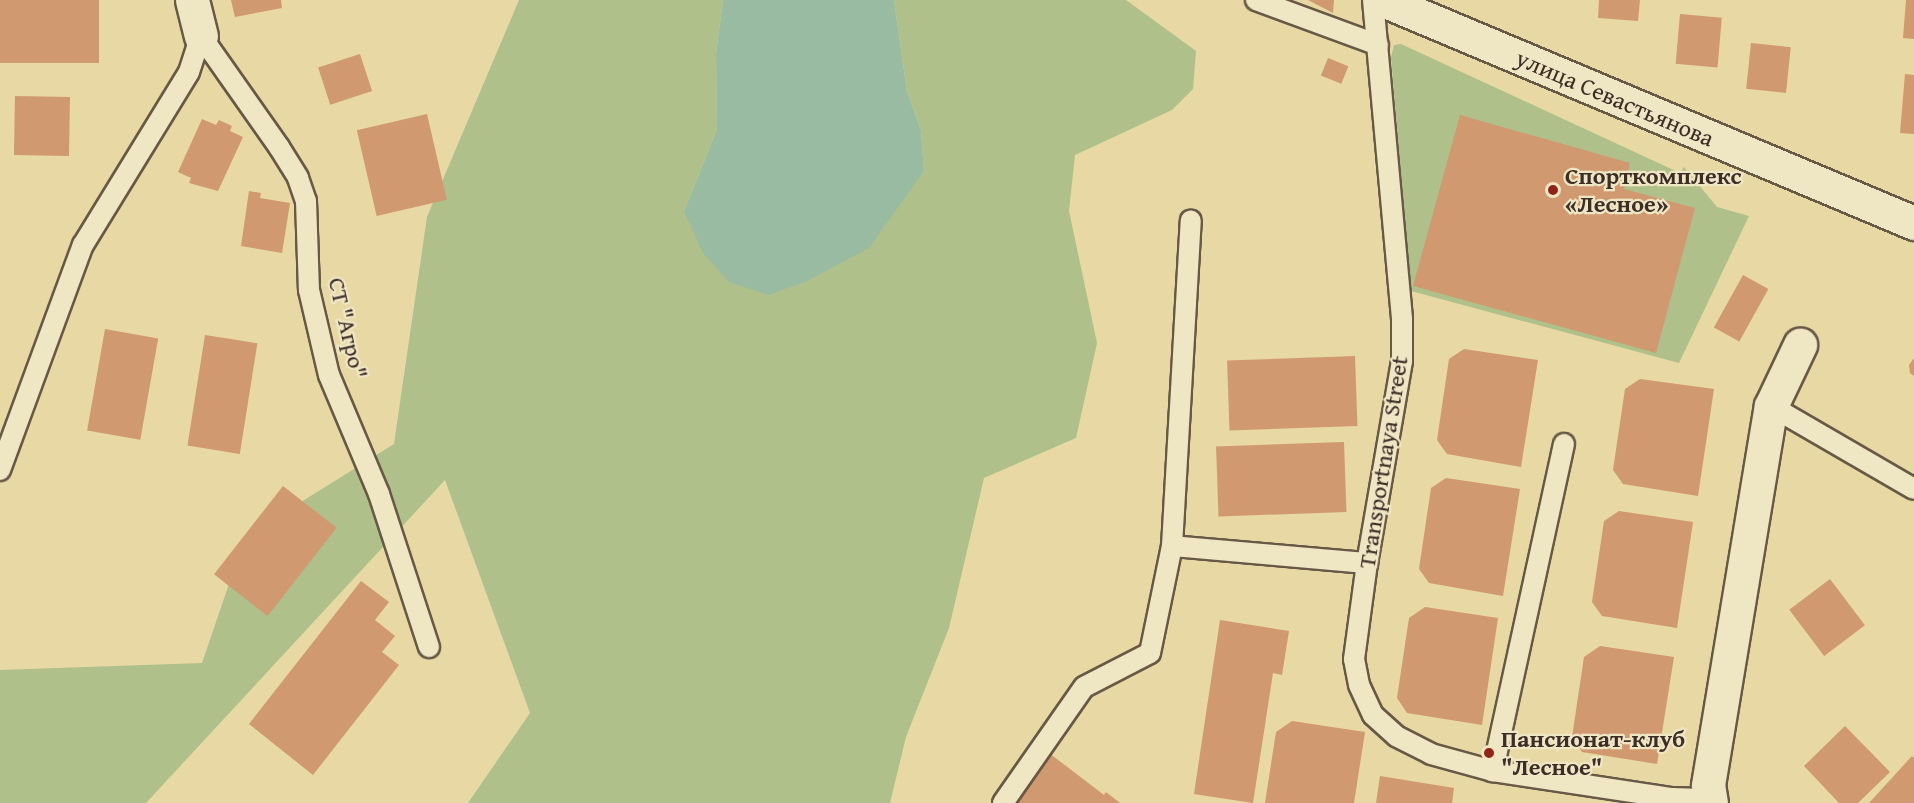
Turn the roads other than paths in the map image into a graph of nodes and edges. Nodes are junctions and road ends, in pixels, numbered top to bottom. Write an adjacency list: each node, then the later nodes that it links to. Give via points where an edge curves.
1 (192, 0): 5 (street)
2 (1256, 0): 6 (lane)
3 (1373, 0): 6 (lane, Transportnaya Street)
4 (1383, 0): 8 (street, улица Севастьянова)
5 (201, 36): 12 (lane, via 189,72 83,245); 16 (lane, СТ "Агро", via 279,147 303,194 309,290 329,375 379,494)
6 (1378, 45): 15 (lane, Transportnaya Street, via 1402,362)
7 (1191, 221): 14 (lane)
8 (1914, 223)
9 (1800, 345): 10 (street)
10 (1771, 406): 13 (lane); 18 (street, via 1708,785)
11 (1564, 444): 17 (lane)
12 (0, 470)
13 (1914, 489)
14 (1172, 546): 15 (lane); 19 (lane, via 1150,653 1084,687)
15 (1367, 563): 17 (lane, Transportnaya Street, via 1354,659 1359,685 1373,715 1396,736 1431,754)
16 (429, 647)
17 (1493, 771): 18 (lane, Transportnaya Street)
18 (1710, 801)
19 (1003, 803)

